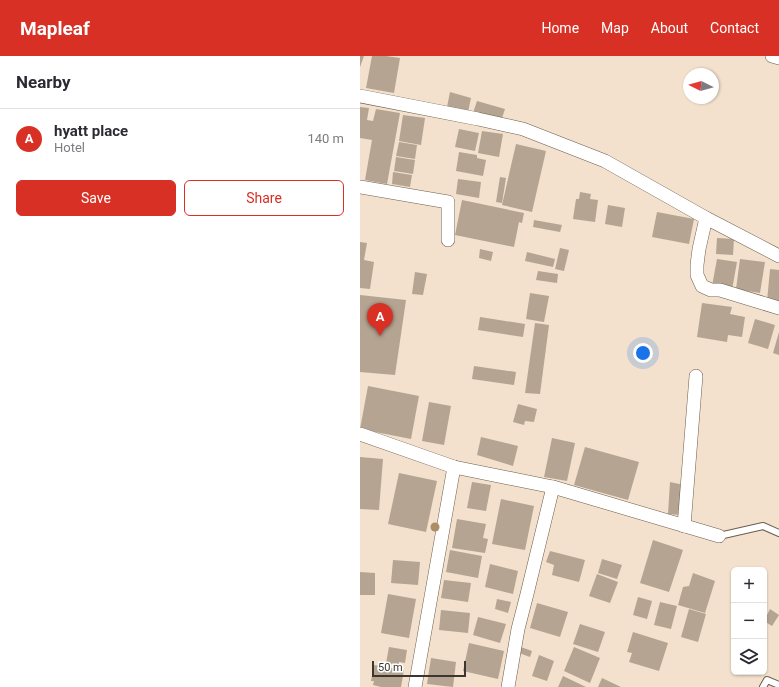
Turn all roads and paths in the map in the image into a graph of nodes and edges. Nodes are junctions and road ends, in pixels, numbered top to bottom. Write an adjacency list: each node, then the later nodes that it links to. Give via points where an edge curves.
1 (772, 56): 2 (street)
2 (779, 58)
3 (360, 96): 5 (street, via 524,129 605,161)
4 (360, 187): 6 (street, via 448,202)
5 (706, 218): 7 (street); 8 (street, via 697,265 697,275 702,286)
6 (448, 240)
7 (779, 256)
8 (779, 308)
9 (696, 376): 13 (street)
10 (360, 434): 11 (street)
11 (454, 467): 12 (street); 17 (street)
12 (553, 486): 13 (street); 18 (street, via 518,629)
13 (684, 526): 15 (street)
14 (779, 533): 15 (lane, via 763,526)
15 (719, 536)
16 (779, 685): 19 (lane, via 766,680)
17 (415, 687)
18 (508, 687)
19 (763, 687)

